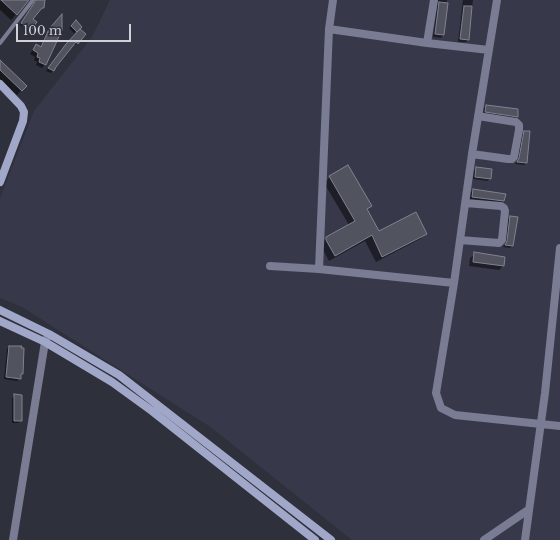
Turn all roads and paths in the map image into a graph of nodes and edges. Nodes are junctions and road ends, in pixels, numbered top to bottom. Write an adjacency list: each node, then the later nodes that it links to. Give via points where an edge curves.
1 (33, 0): 6 (lane)
2 (333, 0): 5 (street)
3 (434, 0): 7 (street)
4 (497, 0): 8 (street)
5 (329, 29): 7 (street); 17 (street)
6 (0, 43)
7 (427, 43): 8 (street)
8 (489, 50): 10 (street)
9 (0, 84): 12 (street, via 24,112)
10 (478, 116): 11 (street); 11 (street, via 516,122 519,130 512,159)
11 (472, 154): 13 (street)
12 (0, 182)
13 (466, 203): 14 (street); 14 (street, via 504,208 502,240 499,243)
14 (460, 240): 18 (street)
15 (560, 248): 23 (street)
16 (270, 266): 17 (street)
17 (319, 269): 18 (street)
18 (454, 283): 23 (street, via 436,393 441,408 455,416)
19 (0, 310): 21 (street)
20 (0, 321): 22 (street)
21 (49, 334): 22 (street); 26 (street, via 119,375)
22 (45, 342): 27 (street); 28 (street, via 112,382 152,411)
23 (540, 424): 24 (street); 25 (street)
24 (560, 426)
25 (528, 510): 29 (street); 30 (street)
26 (328, 539)
27 (13, 540)
28 (315, 540)
29 (484, 540)
30 (525, 540)

